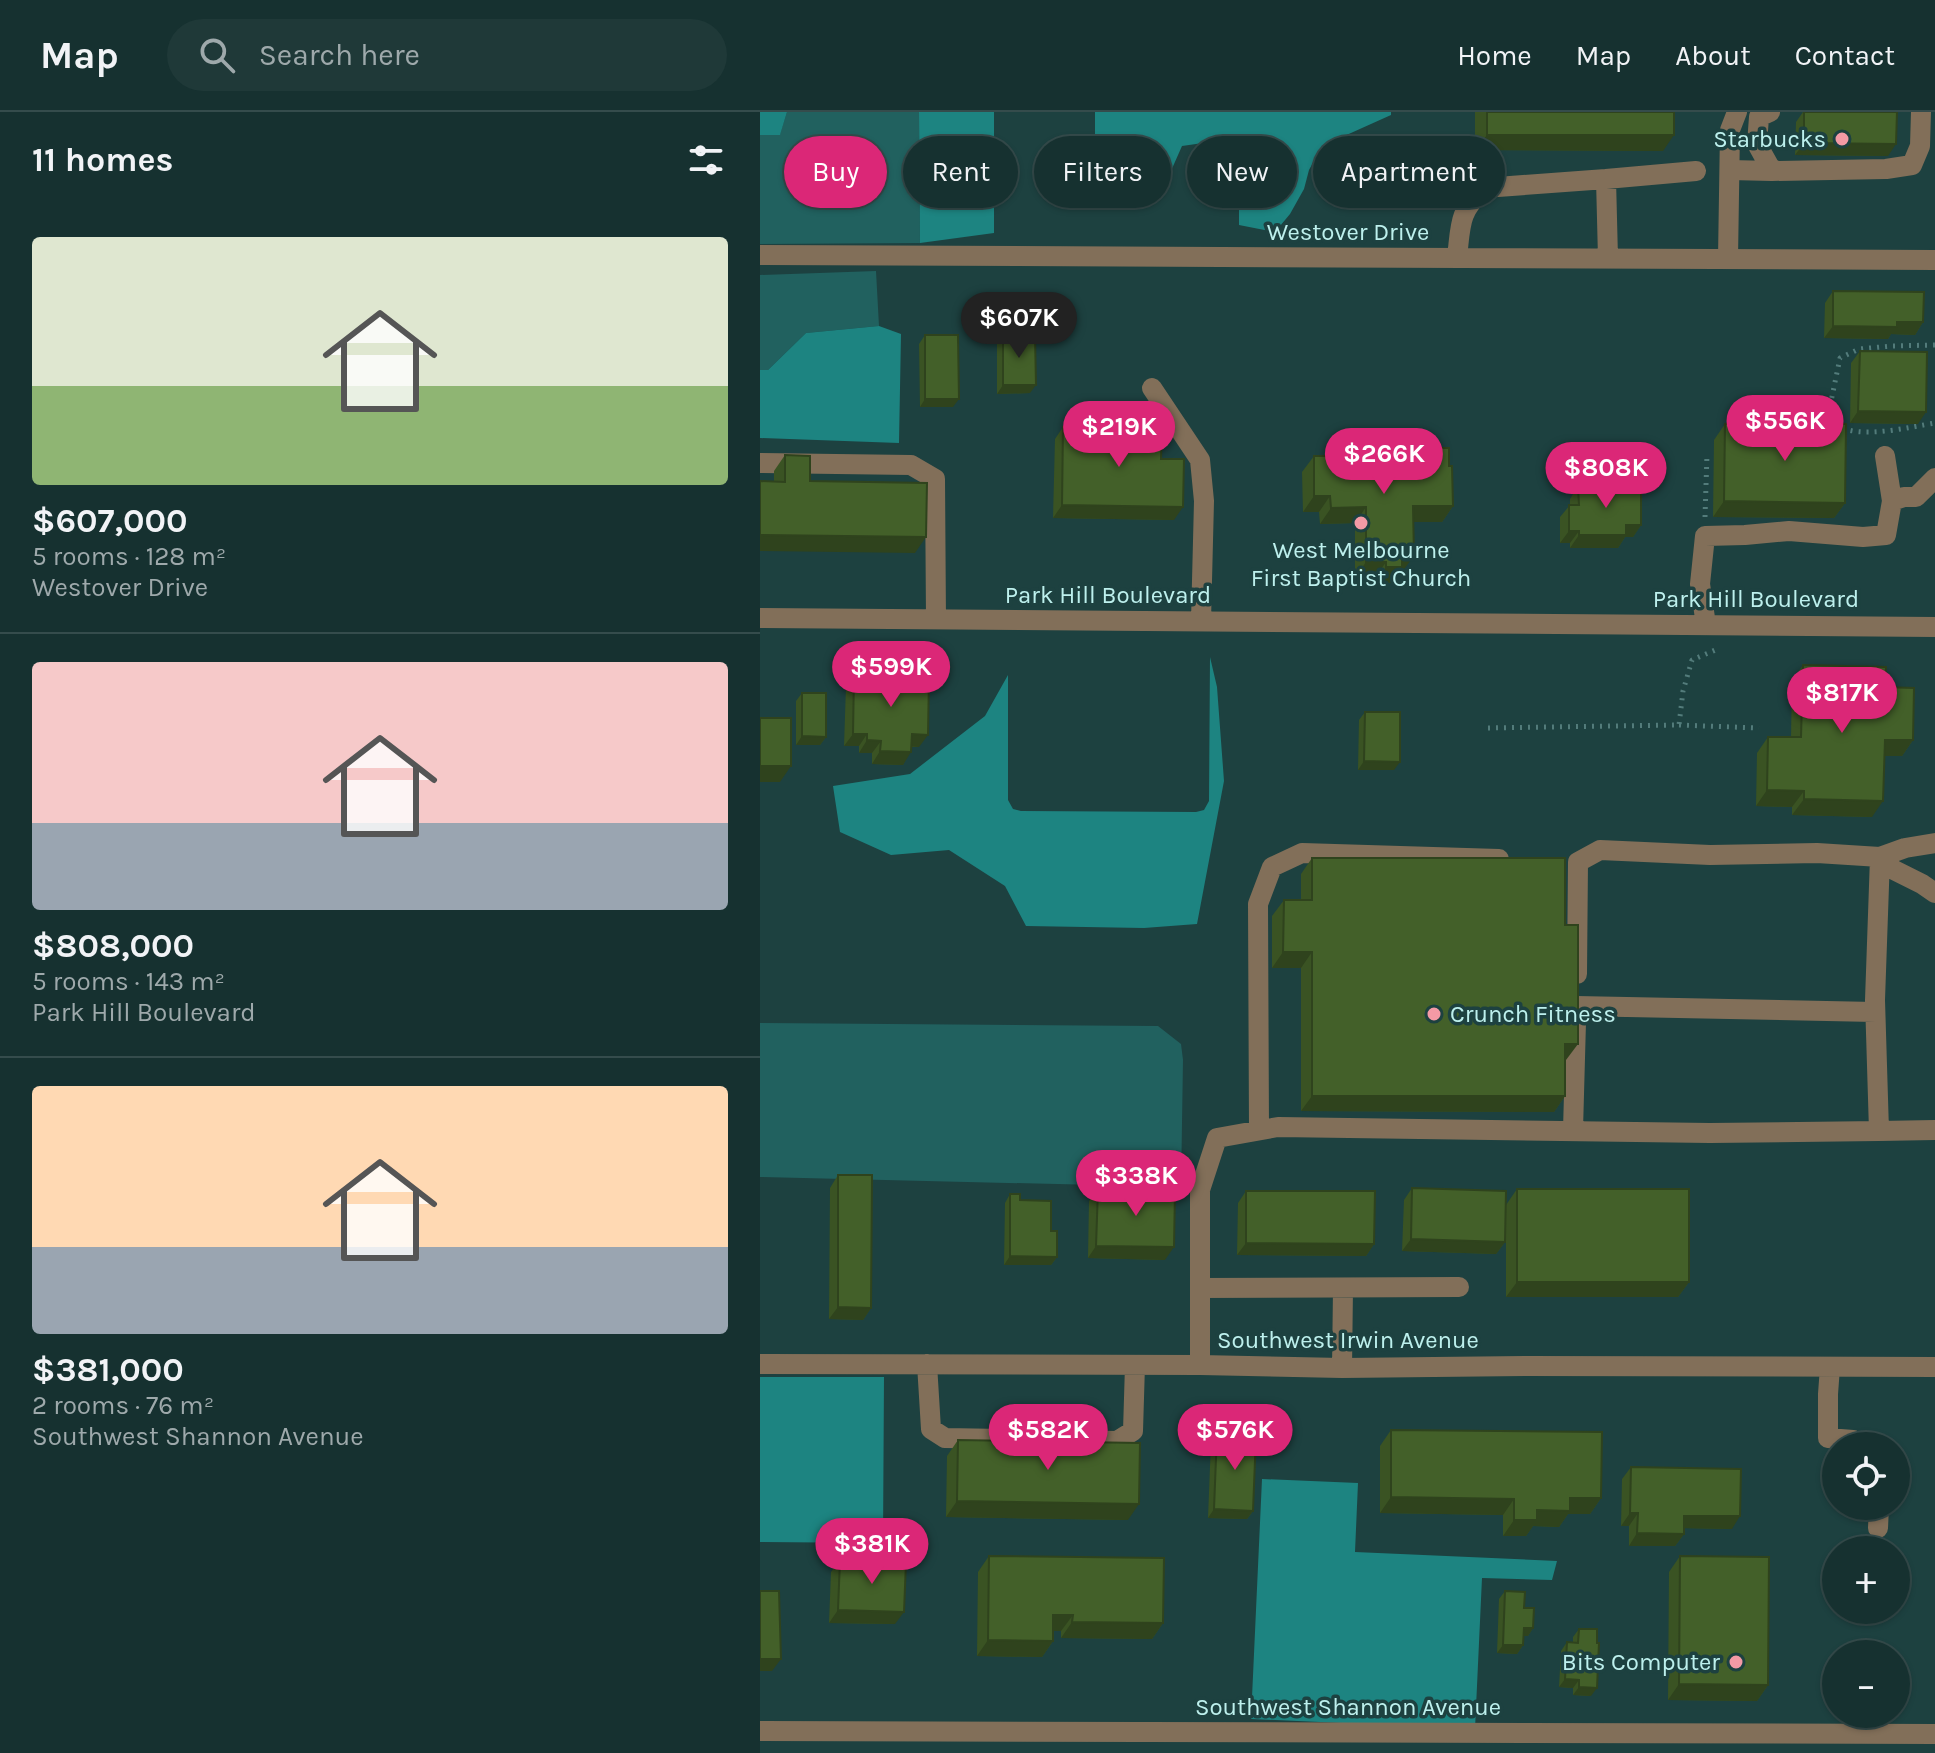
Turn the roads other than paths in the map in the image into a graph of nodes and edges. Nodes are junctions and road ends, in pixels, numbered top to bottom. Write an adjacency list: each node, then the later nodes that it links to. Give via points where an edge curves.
1 (1737, 112): 4 (street, via 1730,130)
2 (1770, 112): 6 (street, via 1759,117 1757,144)
3 (1921, 112): 6 (street, via 1920,146 1912,165)
4 (1730, 170): 6 (street); 11 (street)
5 (1696, 171): 7 (street)
6 (1772, 171)
7 (1606, 179): 9 (street, via 1484,188 1462,218); 10 (street)
8 (760, 255): 9 (street, Westover Drive)
9 (1457, 258): 10 (street, Westover Drive)
10 (1608, 258): 11 (street, Westover Drive)
11 (1728, 259): 12 (street, Westover Drive)
12 (1935, 260)
13 (1152, 388): 20 (street, via 1200,460)
14 (1885, 456): 17 (street)
15 (760, 463): 19 (street, via 911,465 935,479)
16 (1935, 478): 17 (street, via 1916,497)
17 (1892, 501): 21 (street, via 1886,535 1789,531 1705,536 1700,584)
18 (760, 618): 19 (street, Park Hill Boulevard)
19 (936, 620): 20 (street, Park Hill Boulevard)
20 (1201, 621): 21 (street, Park Hill Boulevard)
21 (1706, 625): 22 (street, Park Hill Boulevard)
22 (1935, 627)
23 (1935, 843): 24 (street)
24 (1880, 857): 26 (street); 27 (street, via 1600,850 1571,862); 28 (street)
25 (1517, 860): 29 (street, via 1302,853 1272,867 1258,904)
26 (1935, 893)
27 (1576, 1006): 28 (street); 30 (street)
28 (1875, 1012): 32 (street)
29 (1268, 1129): 30 (street); 34 (street, via 1217,1138 1200,1190)
30 (1573, 1130): 32 (street)
31 (1935, 1130): 32 (street)
32 (1879, 1131)
33 (1459, 1287): 35 (street)
34 (1200, 1288): 35 (street); 39 (street)
35 (1343, 1288): 42 (street)
36 (760, 1364): 37 (street, Southwest Irwin Avenue)
37 (927, 1364): 38 (street, Southwest Irwin Avenue); 38 (street, via 931,1429 945,1438 1117,1441 1133,1431)
38 (1135, 1365): 39 (street, Southwest Irwin Avenue)
39 (1200, 1365): 42 (street, Southwest Irwin Avenue)
40 (1830, 1367): 41 (street, Southwest Irwin Avenue); 42 (street, Southwest Irwin Avenue); 43 (street)
41 (1935, 1367)
42 (1342, 1368)
43 (1828, 1432)
44 (1878, 1520): 45 (street)
45 (1878, 1528)
46 (760, 1731): 48 (street, Southwest Shannon Avenue)
47 (1935, 1734): 49 (street, Southwest Shannon Avenue)
48 (1517, 1743): 49 (street, Southwest Shannon Avenue)
49 (1743, 1744)

